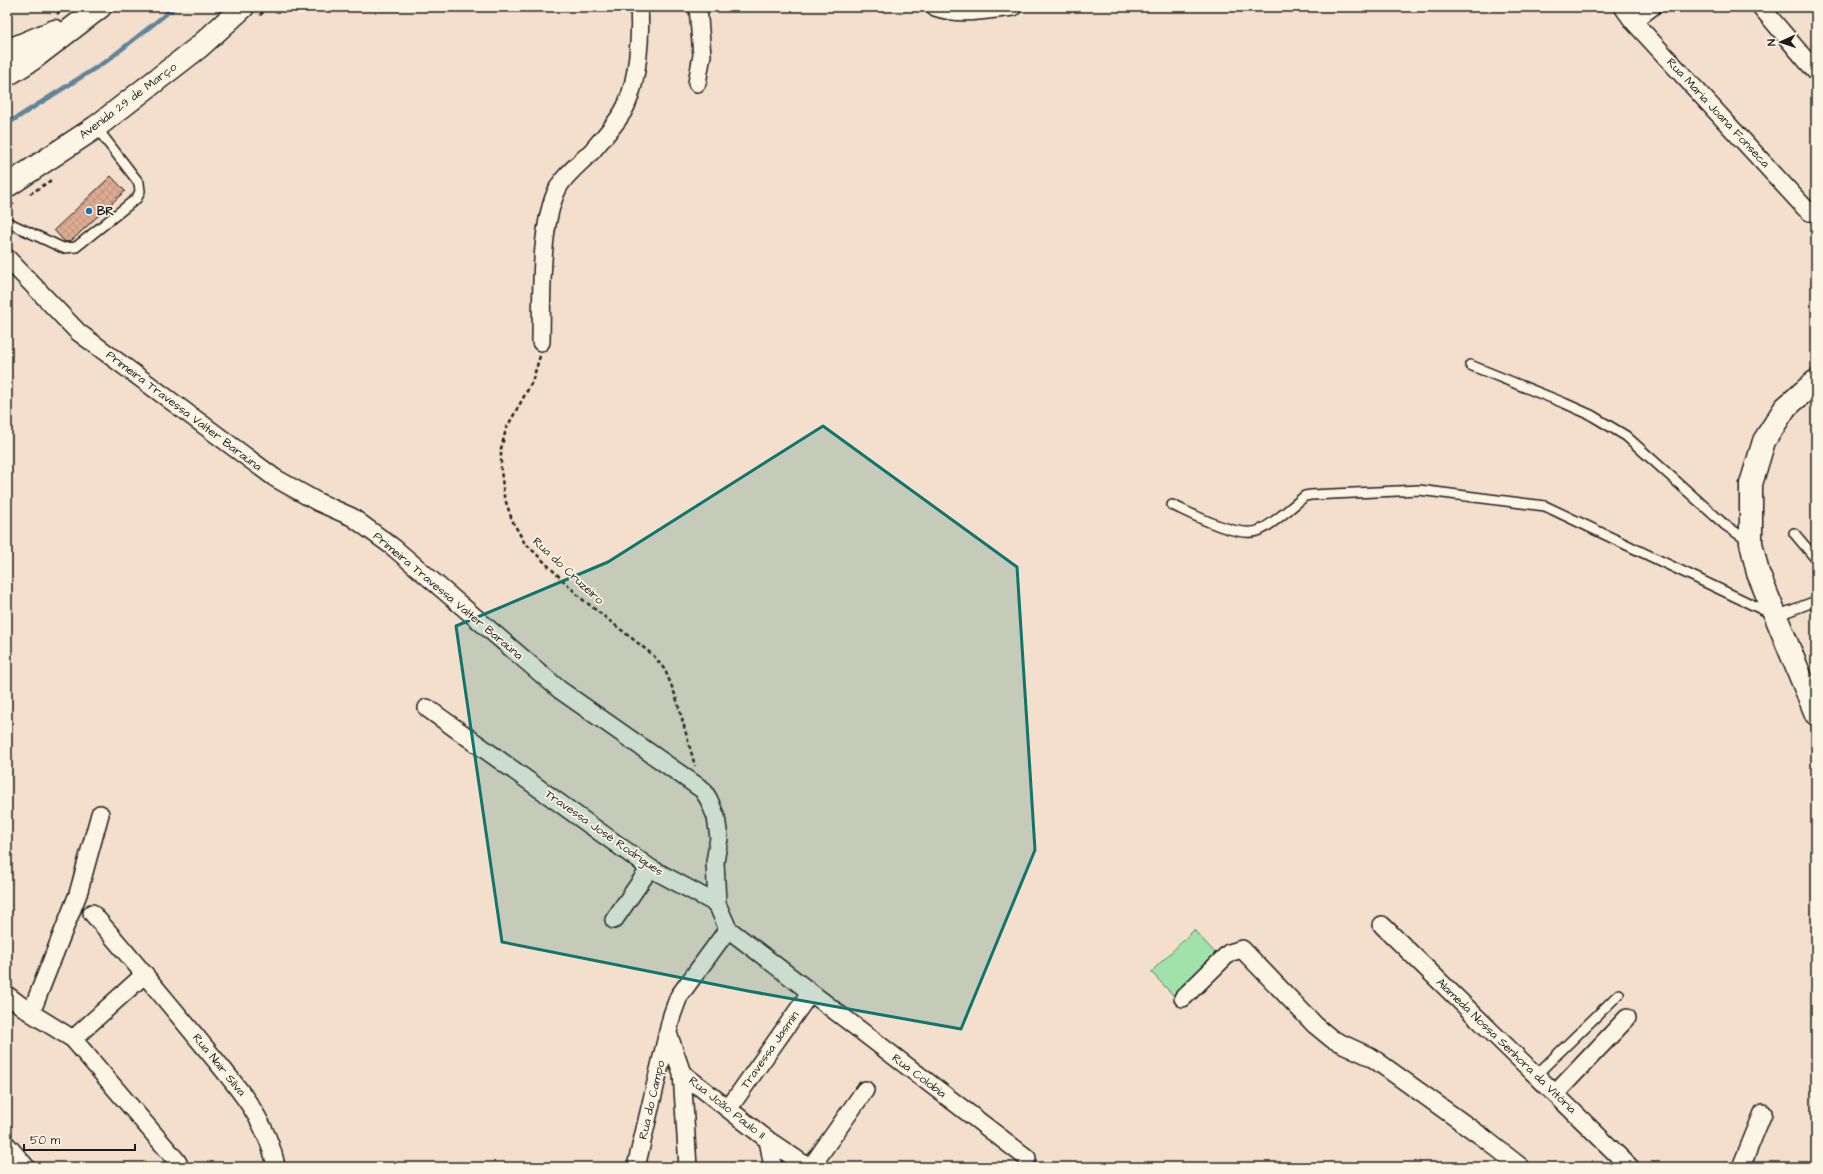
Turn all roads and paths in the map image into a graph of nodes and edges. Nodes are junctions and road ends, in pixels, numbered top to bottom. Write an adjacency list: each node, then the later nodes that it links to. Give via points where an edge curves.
1 (243, 7): 15 (main road, Avenida 29 de Março, via 199,47)
2 (639, 7): 20 (street, via 638,49 626,106 612,128 558,187 550,206 542,270)
3 (698, 7): 14 (street, via 702,54)
4 (935, 7): 5 (street, via 965,12)
5 (1013, 7)
6 (1623, 7): 10 (street, Rua Maria Joana Fonseca)
7 (1652, 7): 10 (street)
8 (1761, 7): 12 (street)
9 (98, 8): 11 (main road, via 44,37); 13 (main road, via 31,60)
10 (1633, 21): 17 (street, Rua Maria Joana Fonseca, via 1805,208)
11 (7, 51)
12 (1816, 72)
13 (7, 75)
14 (697, 83)
15 (96, 127): 16 (main road, Avenida 29 de Março); 18 (lane, via 139,183 140,191 137,198 76,247 69,249)
16 (7, 186)
17 (1816, 213)
18 (7, 222)
19 (7, 258): 31 (street, Primeira Travessa Valter Baraúna, via 78,332 275,478 352,517 393,546 560,690)
20 (541, 342): 31 (path, Rua do Cruzeiro, via 539,362 532,382 506,429 501,449 504,496 512,520 524,542 582,599 653,655 665,670 676,697)
21 (1470, 365): 25 (lane, via 1591,415 1626,436 1725,525)
22 (1816, 382): 25 (main road, via 1785,408 1764,441 1751,484)
23 (1172, 505): 28 (lane, via 1226,528 1243,532 1260,531 1305,496 1311,495 1419,490 1545,506)
24 (1794, 533): 26 (lane)
25 (1751, 543): 28 (main road, via 1758,573)
26 (1816, 559)
27 (1816, 601): 28 (lane)
28 (1776, 616): 30 (main road)
29 (427, 708): 33 (street, Travessa José Rodrigues)
30 (1816, 714)
31 (703, 790): 34 (street, Primeira Travessa Valter Baraúna, via 716,817 720,838 715,862)
32 (100, 814): 44 (street, via 78,894)
33 (650, 868): 34 (street, Travessa José Rodrigues); 36 (street)
34 (716, 904): 38 (street)
35 (92, 913): 39 (street, Rua Nair Silva)
36 (614, 920)
37 (1382, 925): 49 (street, Alameda Nossa Senhora da Vitória)
38 (728, 929): 40 (street); 46 (street, Rua do Campo, via 680,996)
39 (145, 974): 47 (street); 59 (street, Rua Nair Silva, via 246,1098 264,1132)
40 (810, 993): 52 (street, Travessa Jasmin); 56 (street, Rua Colobia)
41 (1619, 994): 49 (lane)
42 (7, 995): 44 (street)
43 (1182, 998): 64 (street, via 1229,953 1242,949 1332,1039 1371,1058 1484,1138)
44 (31, 1014): 47 (street)
45 (1627, 1018): 51 (street)
46 (668, 1033): 48 (street, Rua João Paulo II); 60 (street, Rua do Campo)
47 (73, 1039): 58 (street)
48 (682, 1073): 52 (street, Rua João Paulo II); 61 (street)
49 (1535, 1076): 51 (street, Alameda Nossa Senhora da Vitória)
50 (864, 1090): 63 (street)
51 (1554, 1094): 65 (street, Alameda Nossa Senhora da Vitória)
52 (729, 1108): 54 (street, Rua João Paulo II)
53 (1763, 1113): 66 (street)
54 (768, 1140): 62 (street); 63 (street, Rua João Paulo II)
55 (7, 1145): 57 (street)
56 (1027, 1158)
57 (26, 1167)
58 (180, 1167)
59 (276, 1167)
60 (636, 1167)
61 (688, 1167)
62 (773, 1167)
63 (809, 1167)
64 (1520, 1167)
65 (1630, 1167)
66 (1741, 1167)

